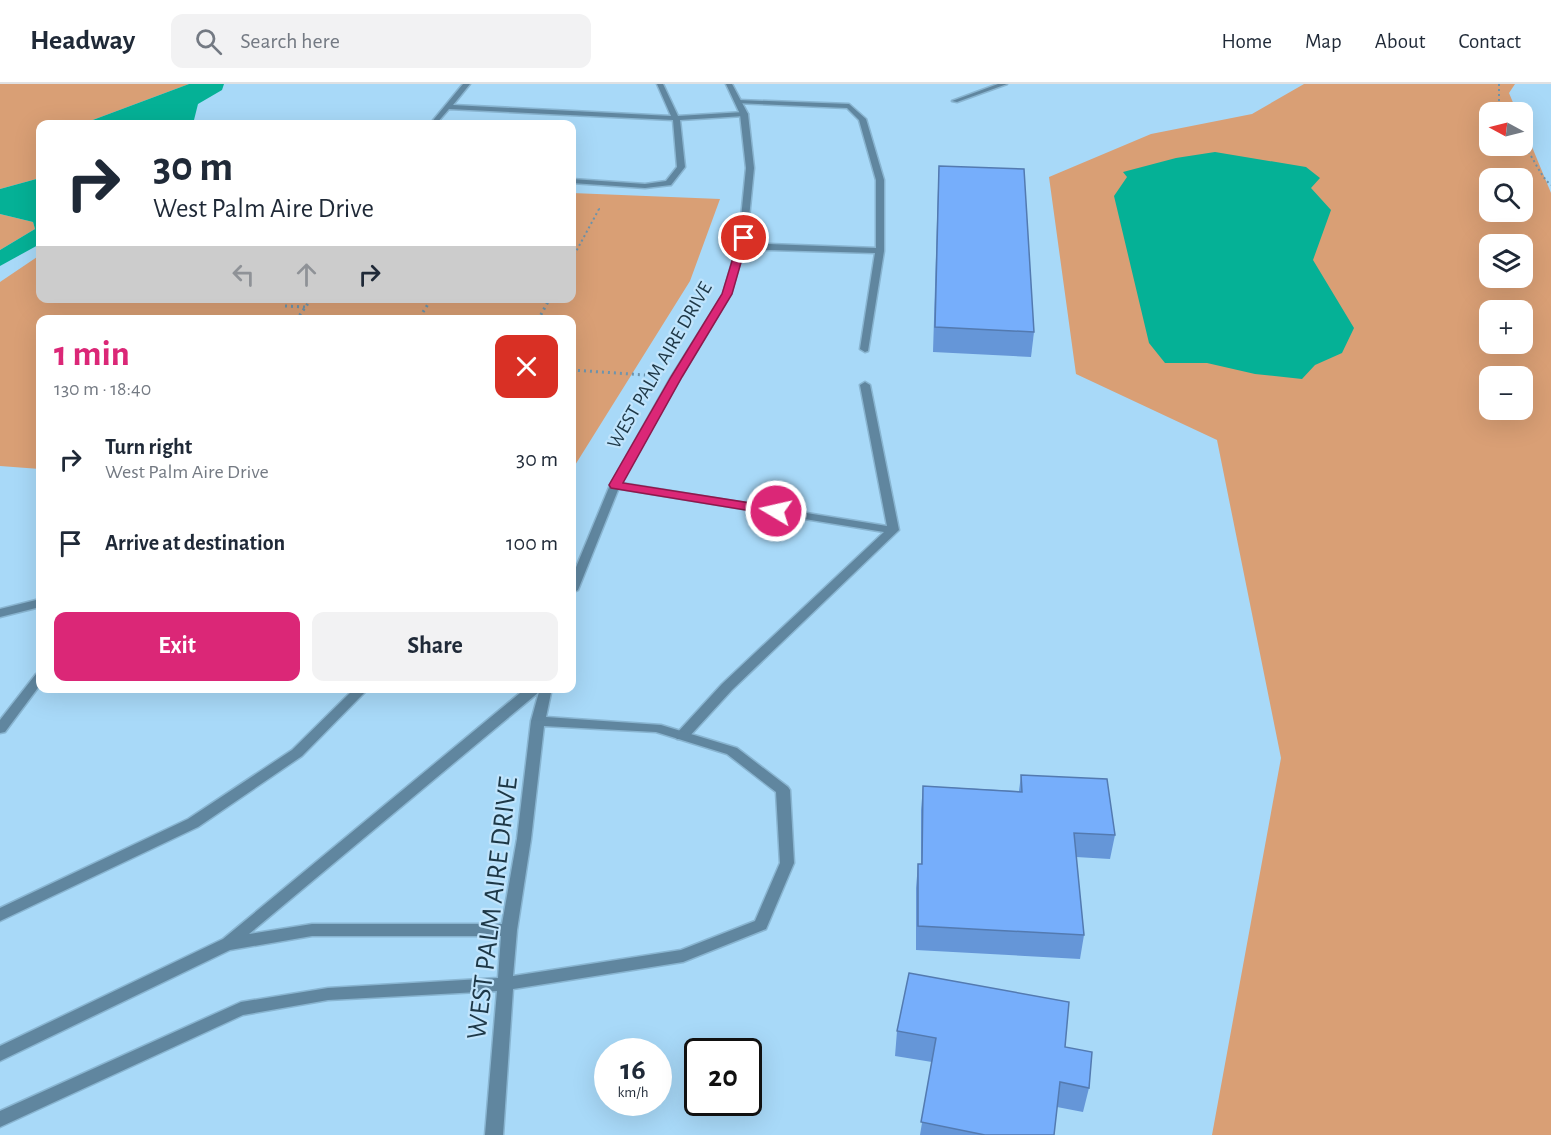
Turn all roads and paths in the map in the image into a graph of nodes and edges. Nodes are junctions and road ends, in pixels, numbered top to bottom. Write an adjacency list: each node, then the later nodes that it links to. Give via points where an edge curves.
1 (467, 84): 11 (street)
2 (660, 84): 13 (street)
3 (729, 84): 9 (street, WEST PALM AIRE DRIVE)
4 (974, 84): 7 (street)
5 (1004, 84): 7 (street)
6 (1499, 84): 10 (path)
7 (991, 88): 8 (street)
8 (956, 101)
9 (738, 102): 12 (street, WEST PALM AIRE DRIVE); 20 (street, via 849,106 862,119 880,180)
10 (1499, 102)
11 (447, 107): 13 (street); 14 (street)
12 (744, 114): 13 (street); 19 (street, WEST PALM AIRE DRIVE, via 750,168)
13 (676, 118): 16 (street, via 681,167 668,183 645,186)
14 (436, 120)
15 (1533, 156): 17 (path, via 1541,178)
16 (576, 182)
17 (1551, 185)
18 (590, 209): 21 (path, via 599,209)
19 (741, 246): 20 (street); 30 (street, WEST PALM AIRE DRIVE, via 727,294)
20 (880, 251): 28 (street)
21 (576, 252)
22 (309, 303): 25 (path)
23 (429, 303): 26 (path)
24 (285, 306): 25 (path)
25 (306, 307): 27 (path)
26 (423, 312)
27 (300, 315)
28 (865, 349)
29 (576, 370): 30 (path)
30 (676, 377): 32 (street, WEST PALM AIRE DRIVE)
31 (865, 385): 33 (street)
32 (615, 485): 33 (street); 34 (street, WEST PALM AIRE DRIVE)
33 (893, 530): 43 (street, via 727,687)
34 (576, 580)
35 (36, 604): 36 (street)
36 (0, 613)
37 (36, 682): 42 (street)
38 (358, 693): 44 (street, via 297,753 193,823)
39 (529, 693): 46 (street)
40 (545, 693): 41 (street, WEST PALM AIRE DRIVE)
41 (538, 721): 43 (street, via 656,728); 45 (street, WEST PALM AIRE DRIVE)
42 (0, 729)
43 (682, 736): 47 (street, via 732,751 783,790 788,863 761,925 683,956)
44 (0, 915)
45 (509, 930): 46 (street, via 312,930); 47 (street, WEST PALM AIRE DRIVE)
46 (227, 944): 48 (street)
47 (506, 984): 49 (street, via 328,994 241,1009); 50 (street, WEST PALM AIRE DRIVE)
48 (0, 1054)
49 (0, 1119)
50 (494, 1135)

